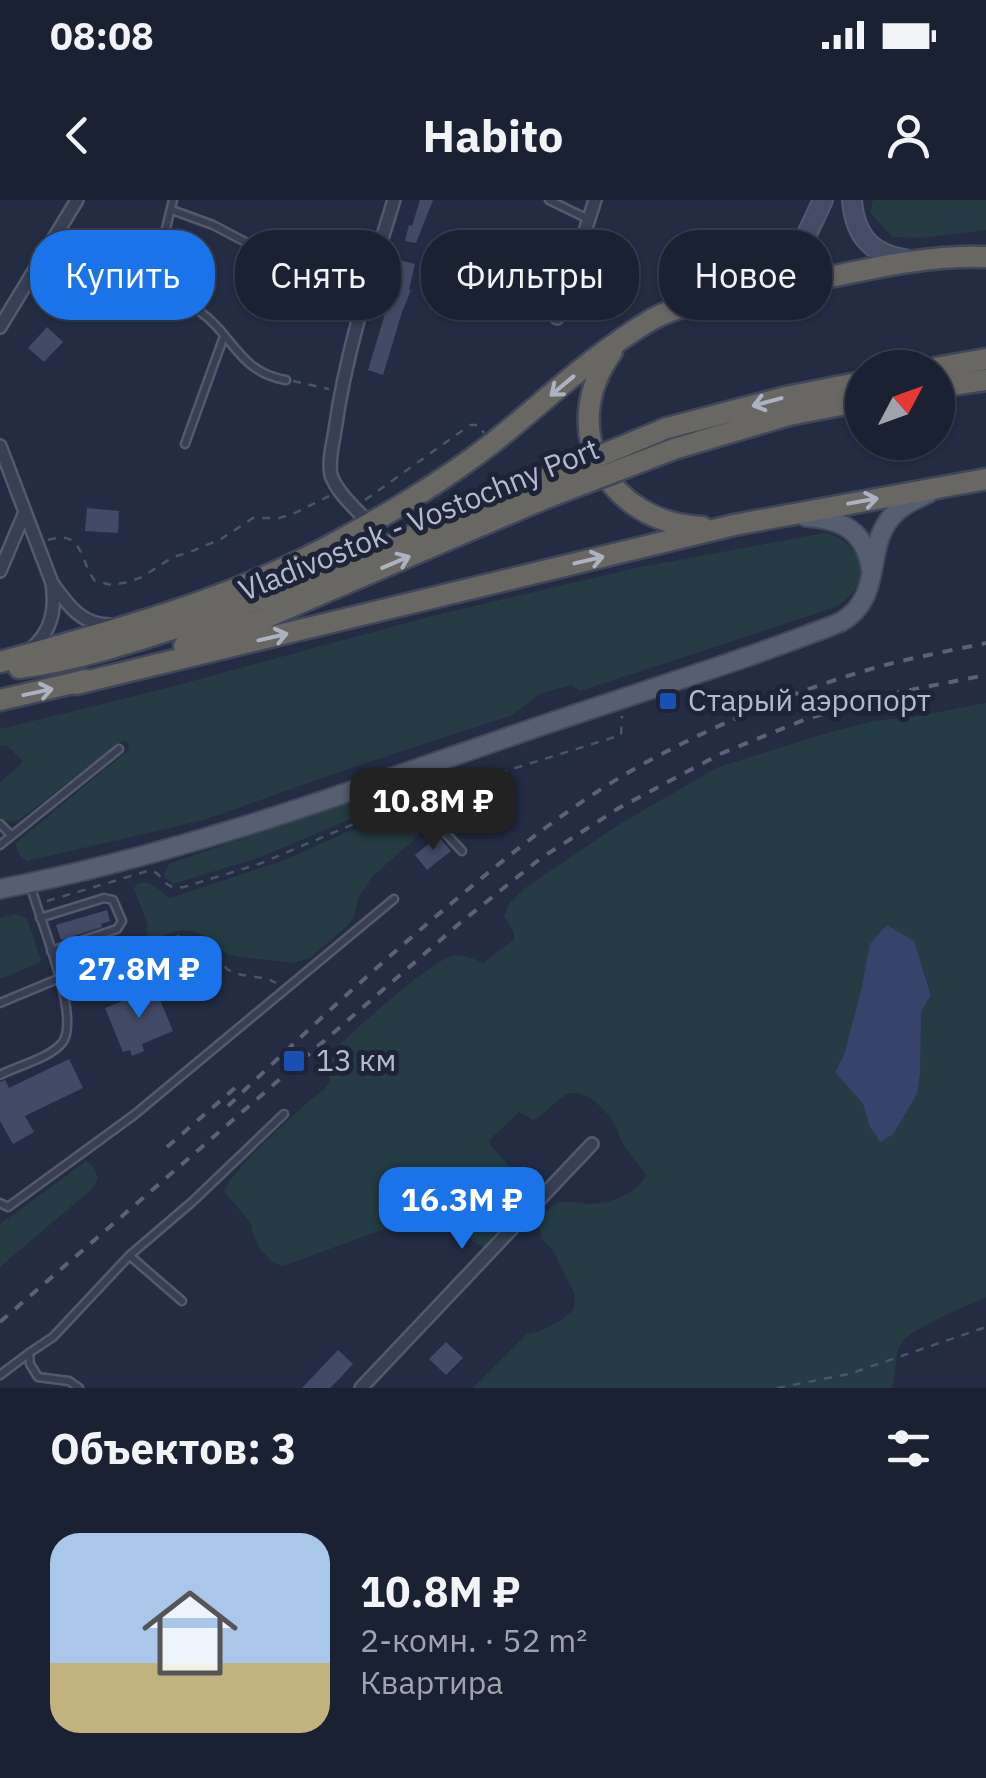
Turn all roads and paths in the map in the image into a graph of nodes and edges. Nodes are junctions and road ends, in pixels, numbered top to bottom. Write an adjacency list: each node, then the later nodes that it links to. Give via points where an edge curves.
1 (76, 200): 17 (street)
2 (173, 200): 8 (lane)
3 (394, 200): 26 (street)
4 (549, 200): 9 (lane)
5 (595, 200): 9 (street)
6 (823, 200): 11 (main road)
7 (852, 200): 14 (main road, via 853,216 870,244)
8 (172, 210): 12 (lane); 19 (lane, via 155,289 198,310)
9 (589, 219): 10 (street)
10 (585, 230)
11 (809, 230)
12 (235, 237)
13 (986, 257): 14 (highway)
14 (920, 261): 15 (highway)
15 (832, 277)
16 (659, 316): 18 (highway)
17 (0, 326)
18 (640, 327): 30 (highway, one-way to 30); 40 (highway, via 614,349 597,378 589,427 598,462 618,492 648,515 683,526)
19 (224, 338): 22 (lane, via 256,370); 29 (lane)
20 (986, 360): 21 (highway)
21 (955, 365)
22 (286, 380): 26 (path)
23 (986, 380): 25 (highway)
24 (845, 385): 28 (highway, Vladivostok - Vostochny Port, one-way to 28, via 786,396)
25 (955, 385)
26 (340, 391): 34 (street, via 331,474)
27 (845, 404): 28 (highway, Vladivostok - Vostochny Port)
28 (670, 438): 35 (highway, Vladivostok - Vostochny Port, bridge)
29 (185, 444)
30 (492, 444): 36 (path, via 478,425 470,425); 39 (highway)
31 (0, 446): 37 (street)
32 (982, 478): 33 (highway)
33 (940, 487): 38 (highway, one-way to 33); 43 (main road, via 889,520)
34 (340, 490): 39 (street); 41 (path, via 293,514 253,518 128,582 95,581 69,538)
35 (538, 492): 48 (highway, Vladivostok - Vostochny Port, via 256,602 63,662); 49 (highway, Vladivostok - Vostochny Port, one-way to 35, via 260,620)
36 (361, 501)
37 (25, 512): 41 (street); 42 (street)
38 (785, 516): 40 (highway); 43 (main road, via 824,518 848,528 866,548)
39 (369, 523): 45 (highway, via 291,566)
40 (734, 525): 49 (highway, one-way to 40)
41 (37, 544): 44 (street)
42 (0, 571)
43 (872, 573): 50 (main road, via 866,598 841,622)
44 (52, 583): 45 (street, via 72,610 95,624); 46 (street, via 52,618)
45 (140, 623): 46 (highway)
46 (24, 656): 47 (highway)
47 (0, 662)
48 (0, 670)
49 (76, 684): 51 (highway, Vladivostok - Vostochny Port, one-way to 49)
50 (622, 697): 53 (main road); 54 (path, via 622,735)
51 (0, 700)
52 (119, 749): 56 (lane)
53 (399, 774): 54 (lane); 59 (main road, via 143,856)
54 (415, 800): 58 (lane); 62 (path, via 184,887 168,886 151,870)
55 (0, 824): 56 (lane)
56 (11, 836): 57 (lane)
57 (0, 845)
58 (462, 850)
59 (30, 883): 60 (main road); 62 (lane)
60 (0, 889)
61 (394, 898): 66 (lane)
62 (36, 904): 63 (lane)
63 (40, 918): 64 (lane); 64 (lane, via 104,898 113,900 122,921 117,930)
64 (51, 952): 65 (lane)
65 (60, 978): 66 (path, via 178,936 192,938 226,968 268,978); 67 (lane); 68 (lane, via 64,1042)
66 (285, 990): 71 (lane, via 118,1126 8,1207)
67 (0, 1003)
68 (0, 1075)
69 (284, 1114): 72 (lane)
70 (592, 1144): 78 (street)
71 (0, 1203)
72 (130, 1256): 73 (lane); 75 (lane)
73 (182, 1301)
74 (986, 1327): 79 (path, via 849,1374)
75 (29, 1353): 76 (lane); 77 (lane, via 38,1378)
76 (0, 1375)
77 (79, 1388)
78 (361, 1388)
79 (777, 1388)

